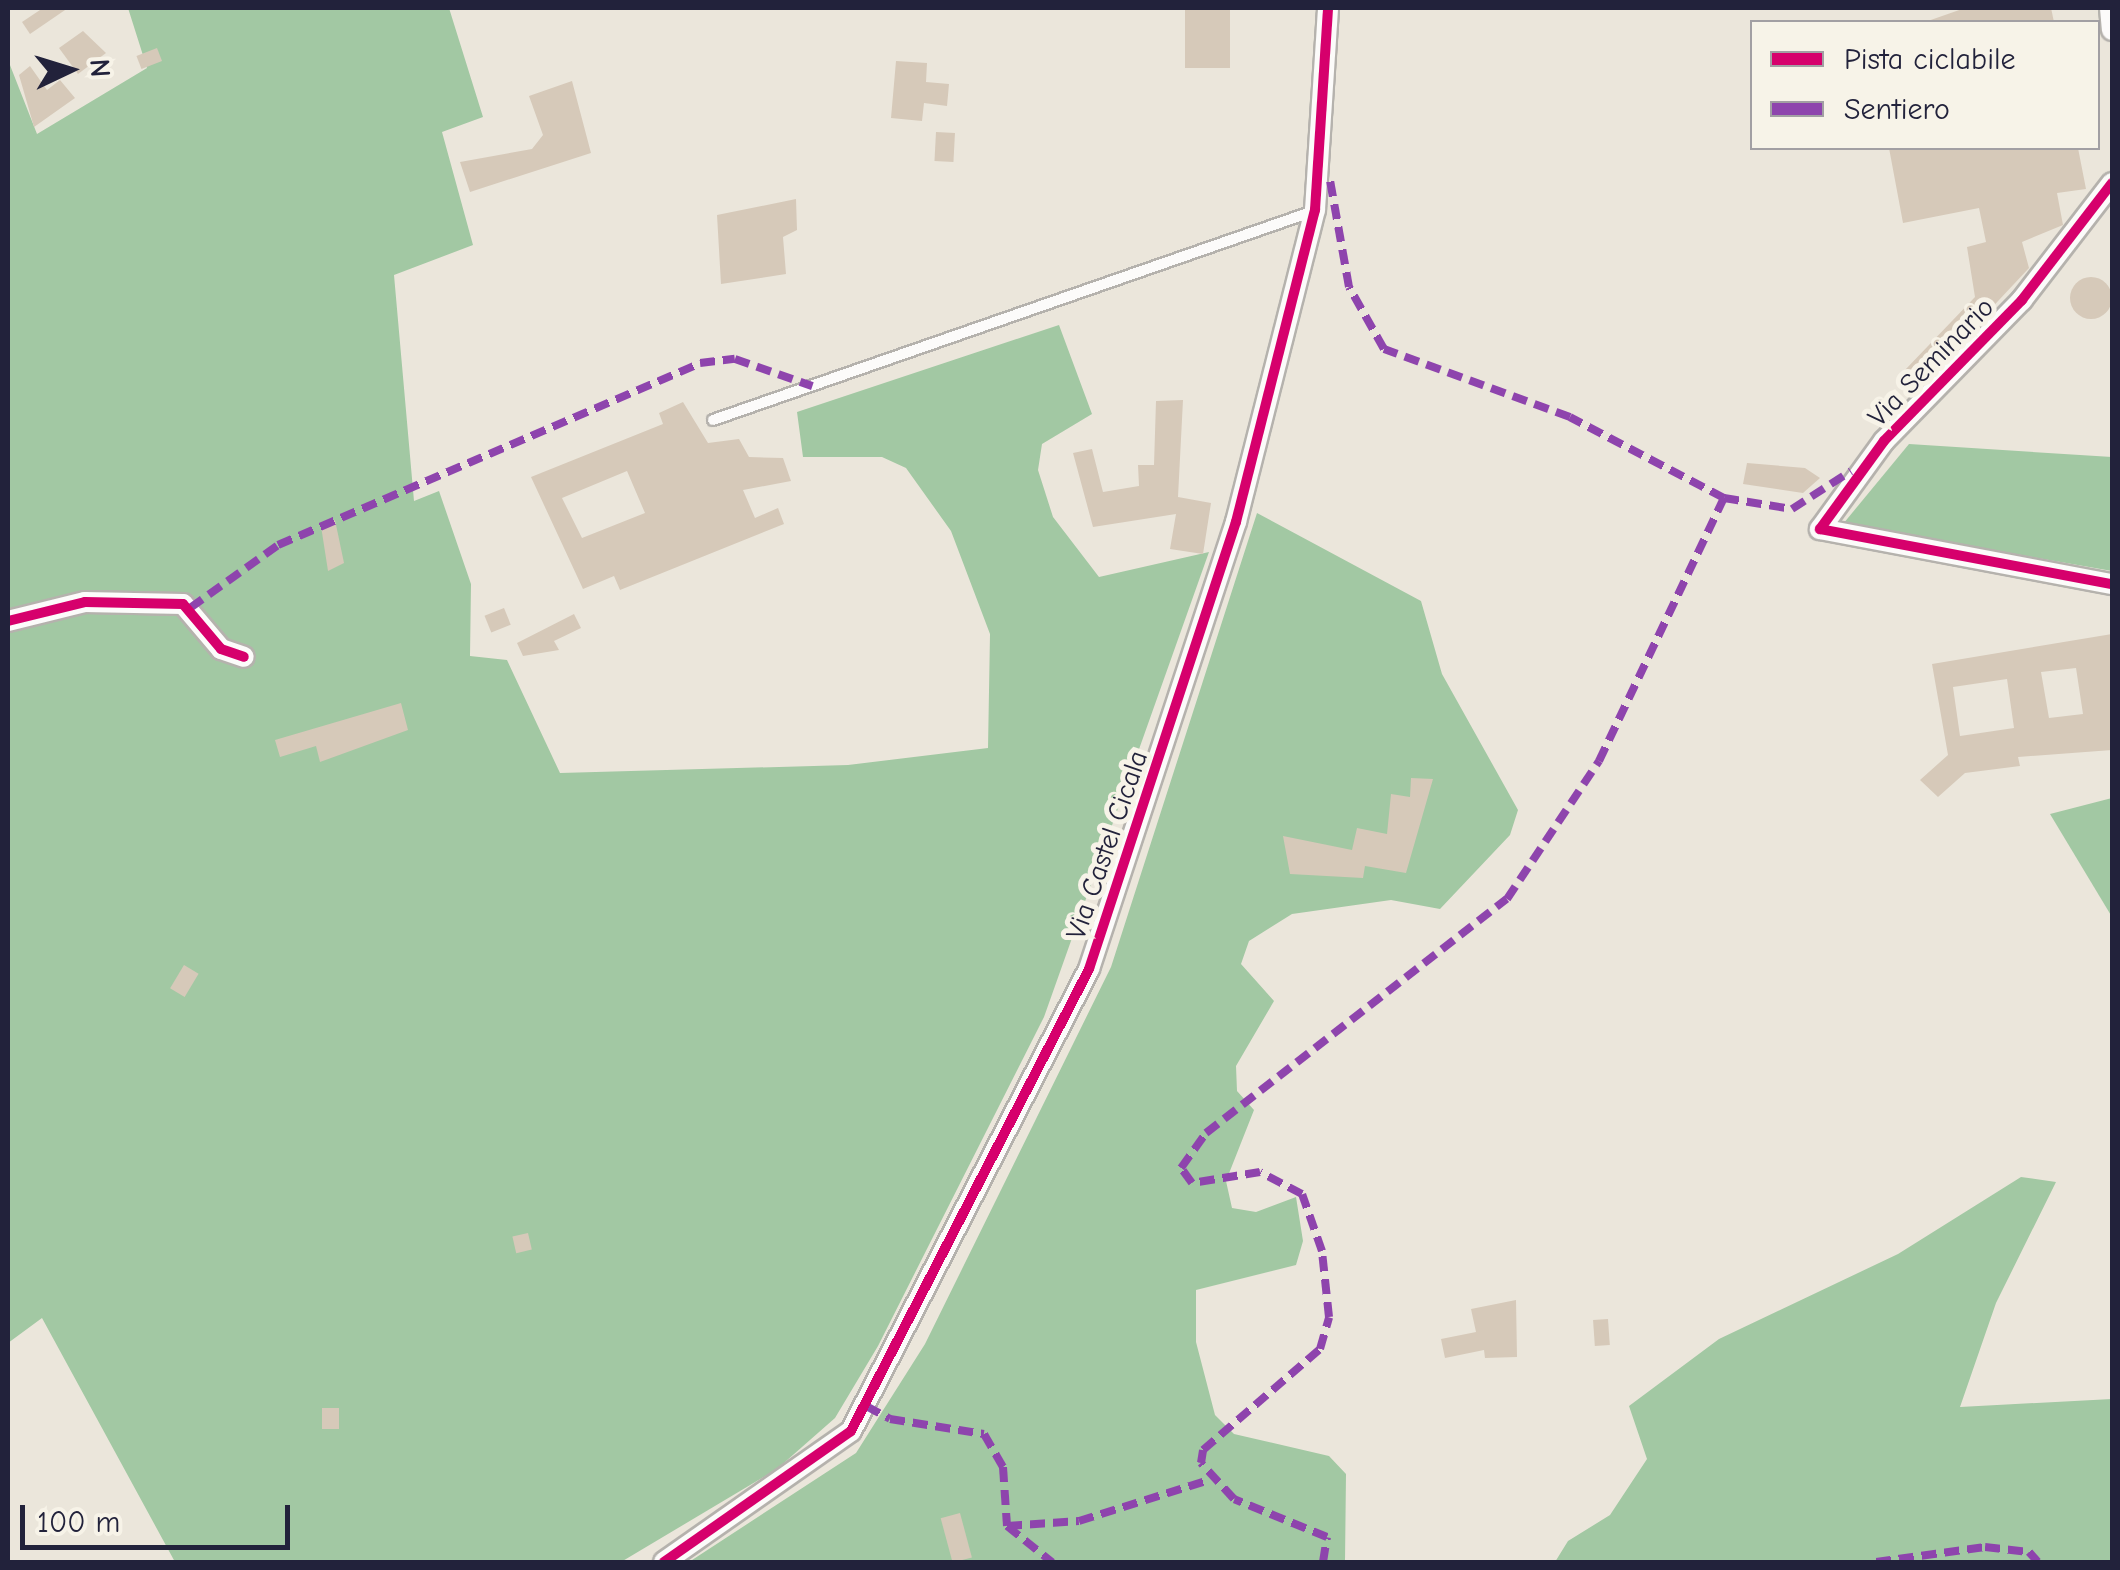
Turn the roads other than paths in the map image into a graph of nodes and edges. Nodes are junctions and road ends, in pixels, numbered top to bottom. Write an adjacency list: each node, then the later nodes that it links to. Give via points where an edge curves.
1 (1328, 8): 5 (street, Via Castel Cicala)
2 (2110, 8): 3 (street)
3 (2112, 30)
4 (2112, 183): 7 (street, Via Seminario, via 2022,300 1884,441 1820,529)
5 (1315, 210): 6 (lane); 10 (street, Via Castel Cicala, via 1236,522 1089,969 851,1431)
6 (713, 420)
7 (2112, 584)
8 (8, 621): 9 (street, via 85,602 183,604 220,649)
9 (244, 658)
10 (664, 1562)

